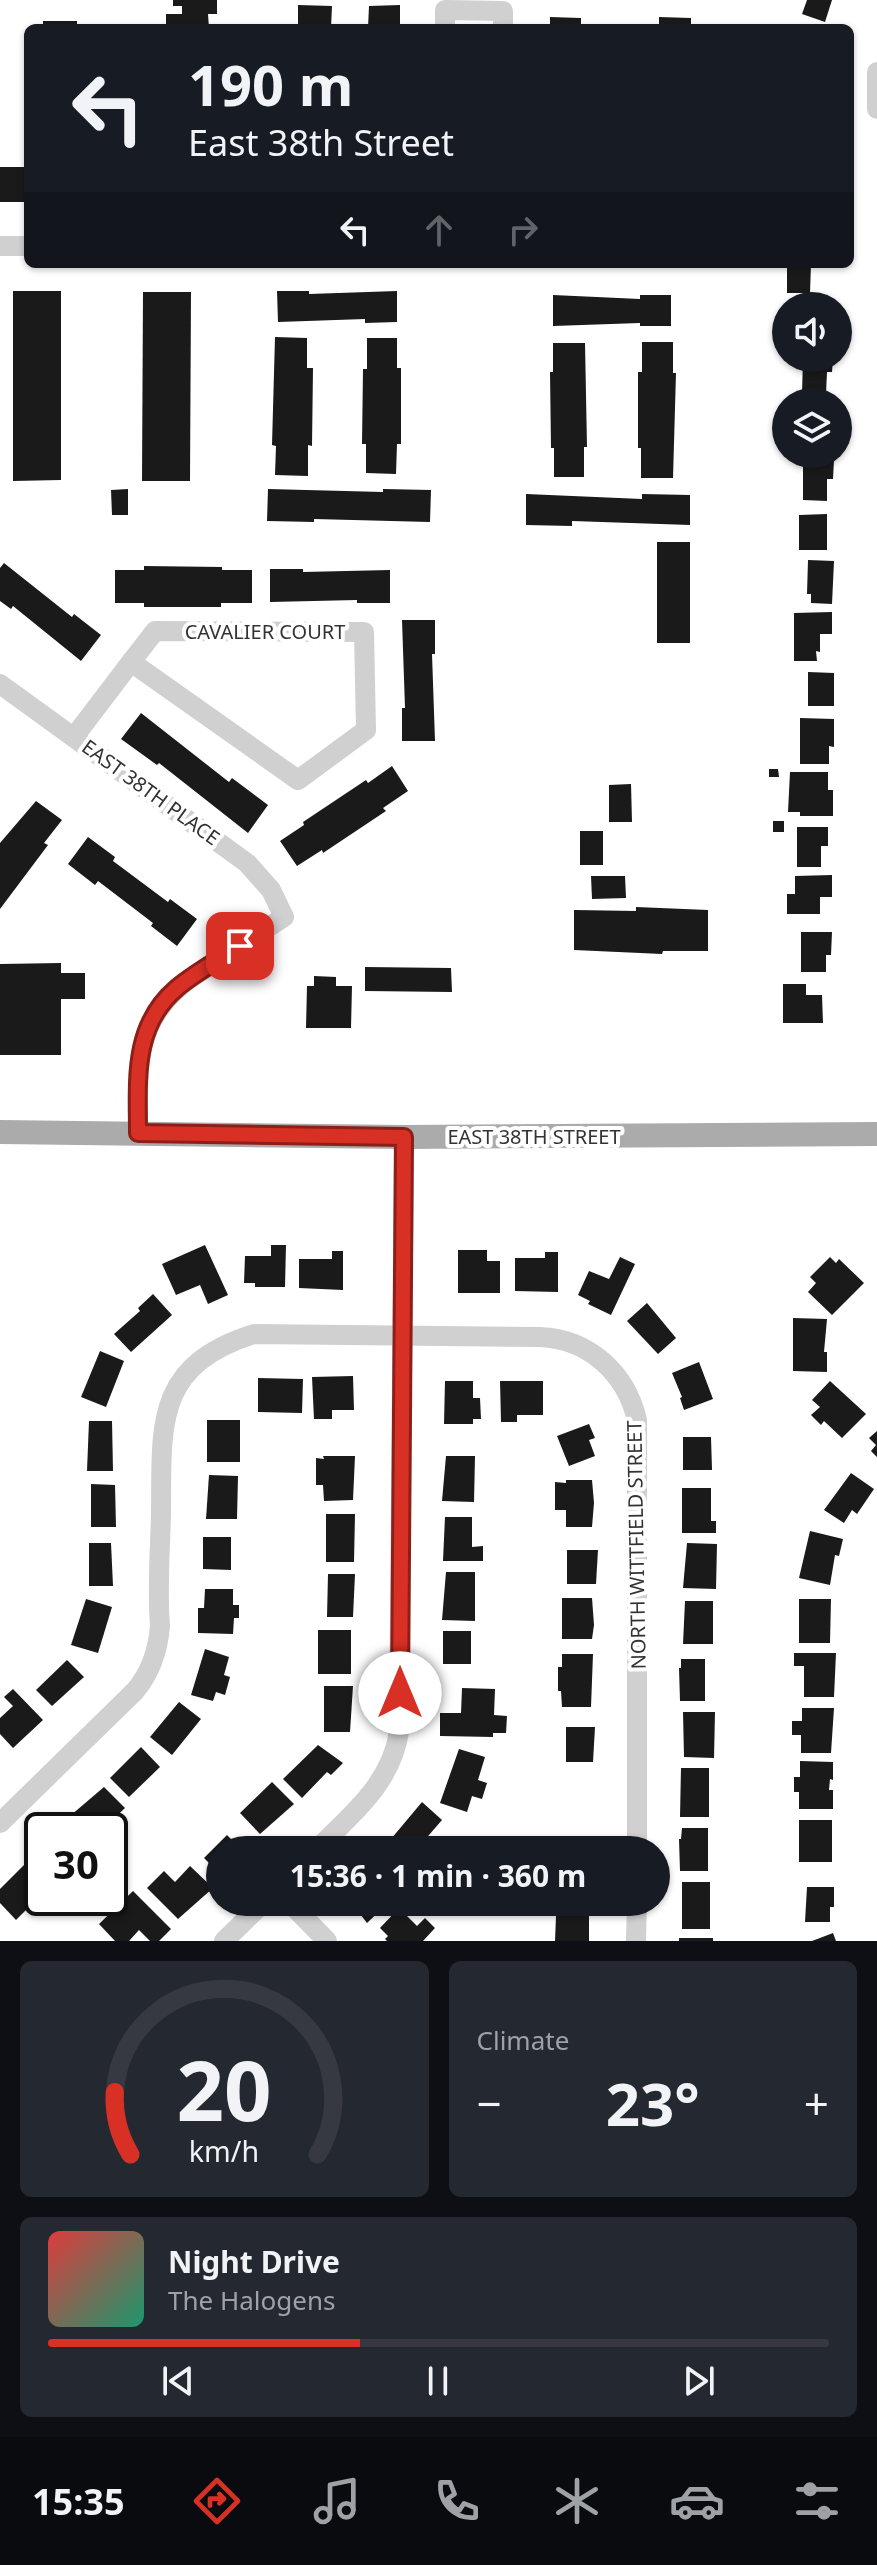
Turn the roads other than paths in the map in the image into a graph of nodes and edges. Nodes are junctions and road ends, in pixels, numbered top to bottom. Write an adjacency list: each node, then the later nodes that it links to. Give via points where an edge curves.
1 (445, 24): 2 (street, via 445,10 503,11)
2 (503, 24)
3 (877, 72): 4 (street)
4 (877, 109)
5 (0, 246): 6 (street)
6 (24, 246)
7 (131, 662): 7 (street, CAVALIER COURT, via 155,631 364,632 366,730 298,780); 9 (street, CAVALIER COURT)
8 (0, 684): 9 (street, EAST 38TH PLACE)
9 (74, 737): 11 (street, EAST 38TH PLACE, via 247,863 271,890 284,917 173,991 155,1013 139,1055)
10 (0, 1132): 11 (main road, EAST 38TH STREET)
11 (138, 1133): 13 (main road, EAST 38TH STREET)
12 (877, 1134): 13 (main road, EAST 38TH STREET)
13 (404, 1137): 14 (street)
14 (402, 1336): 15 (street, NORTH WITTFIELD STREET, via 254,1334 212,1351 185,1376 163,1426 160,1626 153,1661 135,1691); 16 (street, via 399,1732 391,1763 375,1790); 17 (street, NORTH WITTFIELD STREET, via 567,1340 607,1363 628,1393 639,1438)
15 (0, 1823)
16 (330, 1836)
17 (637, 1836)
18 (250, 1916): 21 (street)
19 (303, 1916): 22 (street)
20 (637, 1916): 23 (street)
21 (224, 1941)
22 (327, 1941)
23 (636, 1941)

